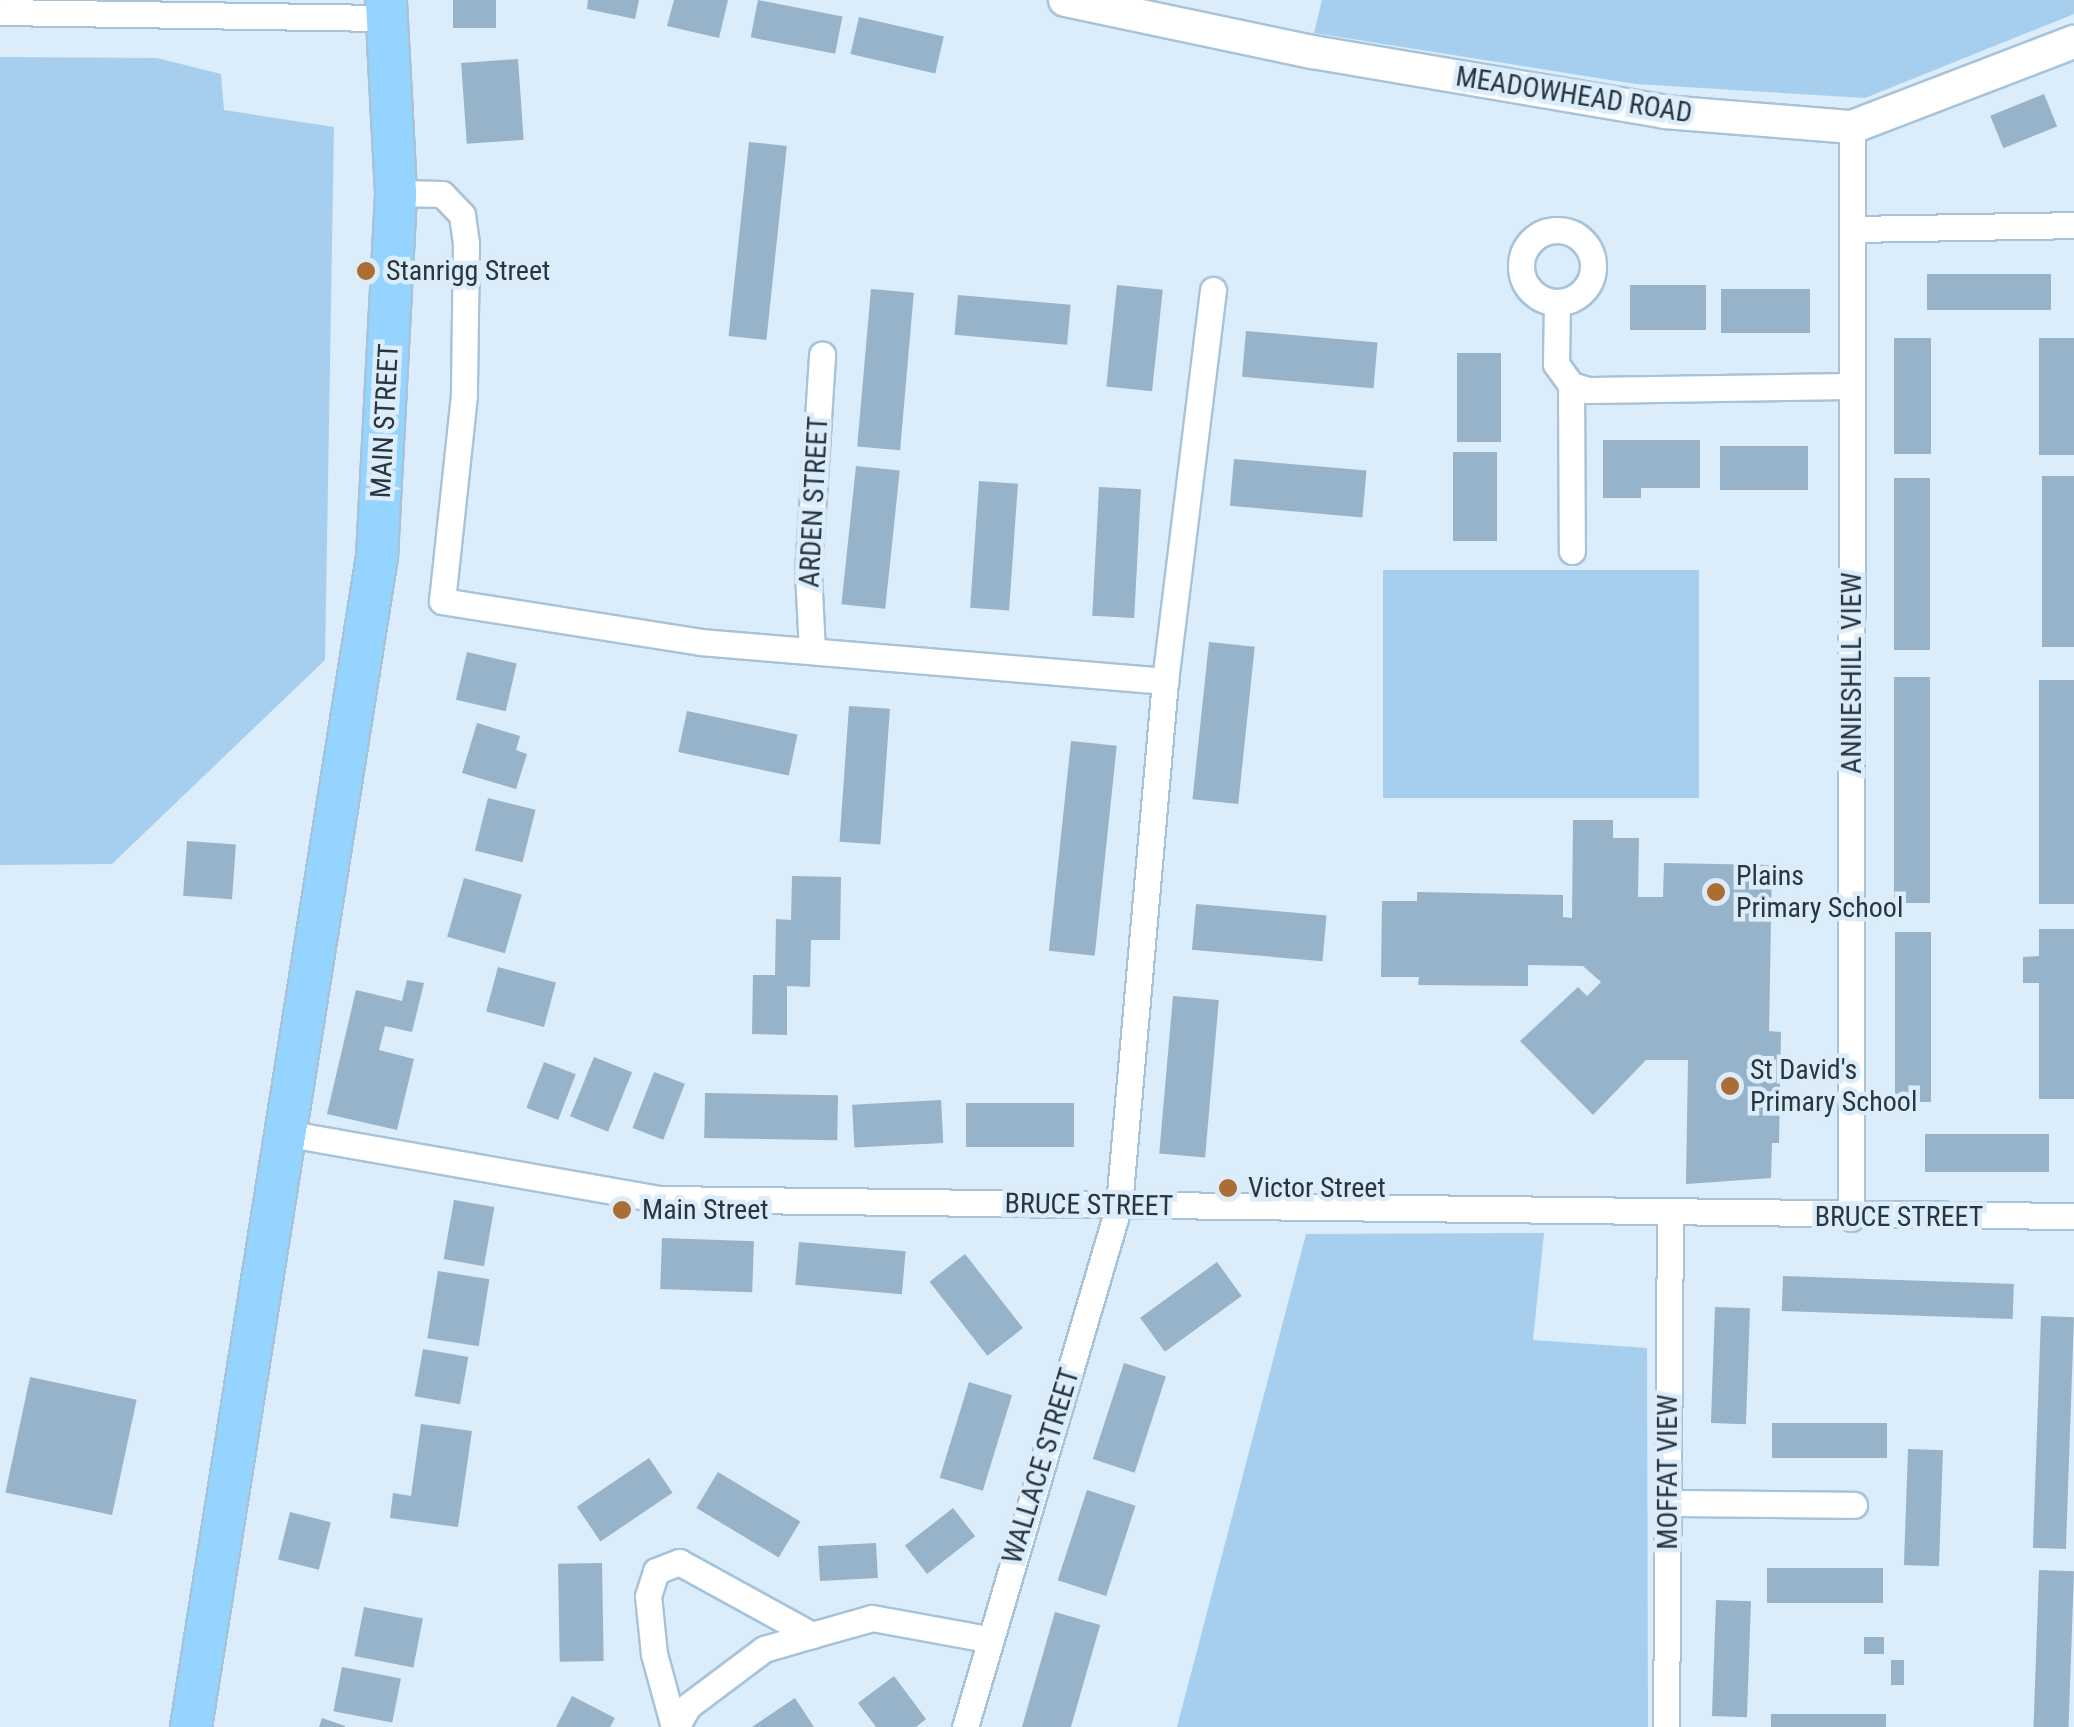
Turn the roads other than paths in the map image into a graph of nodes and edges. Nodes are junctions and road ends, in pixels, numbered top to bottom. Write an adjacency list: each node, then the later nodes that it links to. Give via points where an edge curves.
1 (1065, 0): 5 (street, MEADOWHEAD ROAD, via 1312,52 1665,112)
2 (386, 9): 3 (street); 6 (main road, MAIN STREET)
3 (0, 12)
4 (2074, 42): 5 (street, MEADOWHEAD ROAD)
5 (1852, 127): 8 (street, ANNIESHILL VIEW)
6 (396, 192): 15 (street, via 442,194 462,216 466,243 464,395 442,601 701,642); 17 (main road, MAIN STREET, via 377,557)
7 (2074, 225): 8 (street)
8 (1852, 228): 13 (street, ANNIESHILL VIEW)
9 (1213, 290): 16 (street)
10 (1557, 302): 12 (street, via 1556,364)
11 (822, 354): 15 (street, ARDEN STREET, via 808,574)
12 (1571, 385): 13 (street); 14 (street)
13 (1852, 386): 21 (street, ANNIESHILL VIEW)
14 (1572, 551)
15 (812, 650): 16 (street)
16 (1165, 681): 18 (street)
17 (290, 1134): 18 (street, BRUCE STREET, via 658,1199); 26 (main road, MAIN STREET)
18 (1119, 1206): 19 (street, BRUCE STREET); 25 (street, WALLACE STREET)
19 (1670, 1216): 21 (street, BRUCE STREET); 22 (street, MOFFAT VIEW)
20 (2074, 1216): 21 (street, BRUCE STREET)
21 (1851, 1218)
22 (1668, 1504): 23 (street); 29 (street, MOFFAT VIEW)
23 (1854, 1505)
24 (812, 1635): 25 (street, via 872,1618); 27 (street, via 764,1649 688,1706); 27 (street, via 679,1562 656,1571 648,1596 654,1654)
25 (988, 1639): 28 (street, WALLACE STREET)
26 (192, 1727)
27 (675, 1727)
28 (965, 1727)
29 (1666, 1727)

